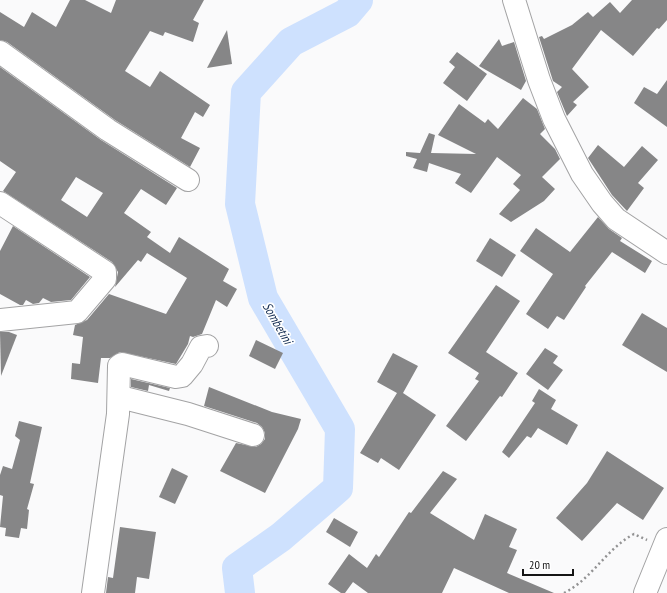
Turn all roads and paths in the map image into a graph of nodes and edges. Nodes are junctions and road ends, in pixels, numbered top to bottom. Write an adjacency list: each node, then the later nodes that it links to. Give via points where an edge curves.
1 (514, 0): 5 (street, via 554,119 582,174 616,219)
2 (0, 52): 3 (street, via 108,130)
3 (188, 180)
4 (0, 203): 6 (street, via 106,275 76,312)
5 (667, 253)
6 (0, 320)
7 (207, 346): 8 (street, via 201,347 182,376 176,377 122,364 119,366)
8 (120, 396): 9 (street); 11 (street)
9 (253, 435)
10 (665, 544): 12 (path, via 634,534 622,541 582,580); 13 (street)
11 (93, 593)
12 (564, 593)
13 (645, 593)

